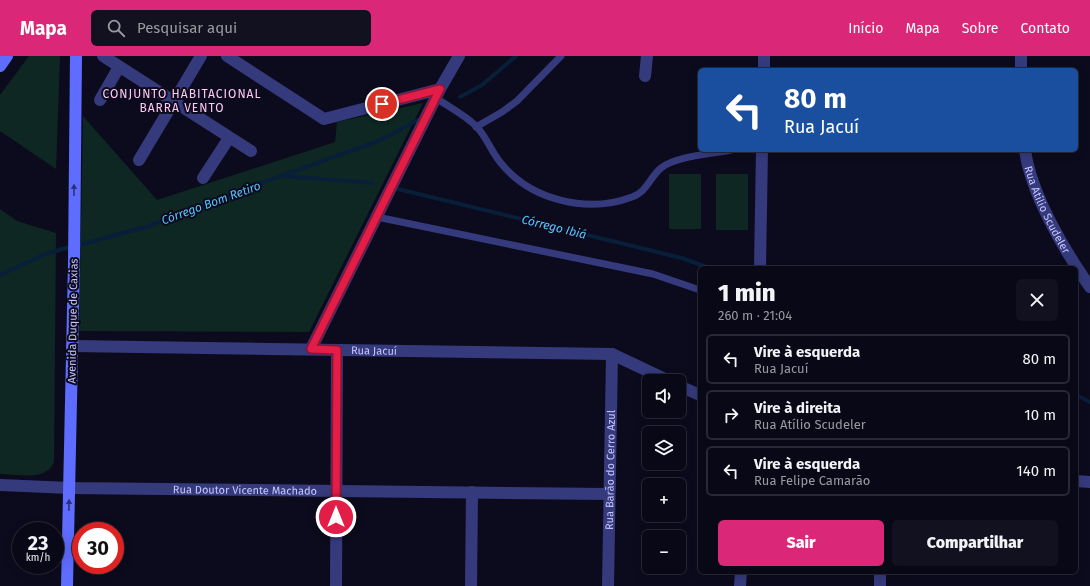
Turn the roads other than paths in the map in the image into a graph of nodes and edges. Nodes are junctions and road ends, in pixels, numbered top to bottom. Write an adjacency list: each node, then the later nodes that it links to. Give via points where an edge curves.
1 (76, 56): 31 (street, Avenida Duque de Caxias, one-way to 1)
2 (103, 56): 10 (street)
3 (201, 56): 16 (street)
4 (227, 56): 14 (street, via 324,118)
5 (459, 56): 14 (street)
6 (561, 56): 17 (lane, via 517,101)
7 (647, 56): 13 (street)
8 (764, 56): 11 (street)
9 (1021, 56): 12 (street)
10 (119, 67): 15 (street); 16 (street)
11 (764, 68)
12 (1021, 68)
13 (645, 76)
14 (438, 94): 17 (lane); 25 (street)
15 (100, 100)
16 (175, 103): 18 (street); 23 (street)
17 (476, 126): 20 (lane, via 500,162 518,180 562,202 583,206 632,197 644,190 660,169 670,162)
18 (229, 138): 19 (street); 24 (street)
19 (251, 151)
20 (722, 152)
21 (762, 152): 26 (street)
22 (1025, 152): 27 (street, Rua Atílio Scudeler, via 1038,194)
23 (139, 160)
24 (203, 178)
25 (377, 217): 30 (lane, via 653,274); 32 (street)
26 (760, 266)
27 (1075, 266)
28 (1078, 270): 29 (street, Rua Atílio Scudeler)
29 (1090, 287)
30 (698, 289)
31 (72, 346): 32 (street, Rua Jacuí); 41 (street, Avenida Duque de Caxias)
32 (311, 349): 33 (street, Rua Jacuí)
33 (337, 350): 34 (street, Rua Jacuí); 42 (street)
34 (612, 354): 35 (street, Rua Jacuí); 44 (street, Rua Barão do Cerro Azul)
35 (654, 374)
36 (686, 389): 37 (street)
37 (698, 394)
38 (1078, 481): 39 (street)
39 (1090, 482)
40 (0, 486): 41 (street, Rua Doutor Vicente Machado)
41 (70, 488): 42 (street, Rua Doutor Vicente Machado); 47 (street, Avenida Duque de Caxias, one-way to 41)
42 (336, 490): 43 (street, Rua Doutor Vicente Machado); 48 (street)
43 (472, 492): 44 (street, Rua Doutor Vicente Machado); 49 (street)
44 (609, 494): 50 (street, Rua Barão do Cerro Azul)
45 (741, 574): 51 (street)
46 (880, 574): 52 (street)
47 (68, 586)
48 (336, 586)
49 (471, 586)
50 (608, 586)
51 (740, 586)
52 (880, 586)

